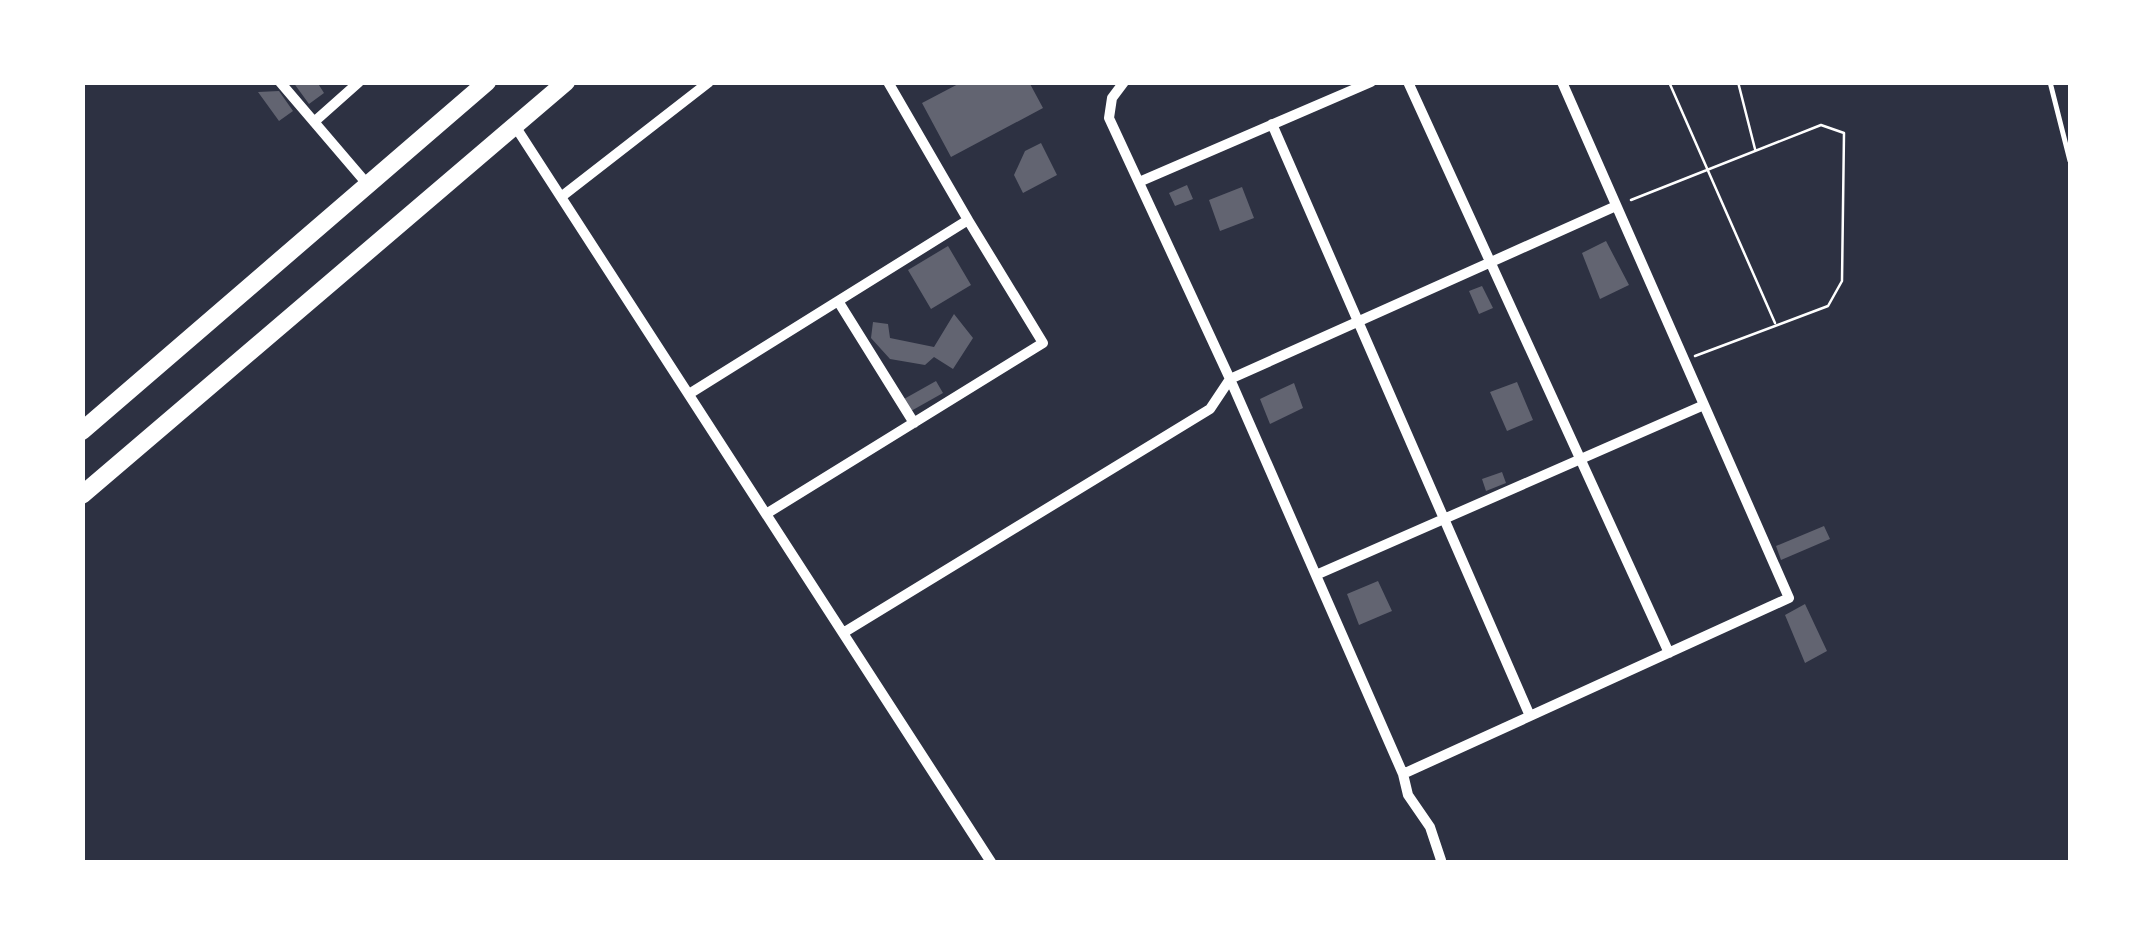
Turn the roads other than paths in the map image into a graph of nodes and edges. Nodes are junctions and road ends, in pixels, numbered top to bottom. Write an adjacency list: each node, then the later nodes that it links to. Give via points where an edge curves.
1 (280, 82): 12 (street)
2 (360, 82): 12 (street)
3 (487, 82): 17 (highway)
4 (566, 82): 14 (highway)
5 (709, 82): 18 (street)
6 (888, 82): 20 (street)
7 (1124, 82): 16 (street, via 1109,118)
8 (1371, 82): 13 (street)
9 (1408, 82): 21 (street)
10 (1562, 82): 19 (street)
11 (2050, 82): 15 (lane)
12 (314, 122): 17 (street)
13 (1272, 124): 16 (street); 23 (street)
14 (515, 126): 18 (street); 30 (highway)
15 (2070, 161)
16 (1138, 182): 24 (street)
17 (368, 185): 28 (highway)
18 (561, 197): 25 (street)
19 (1616, 206): 21 (street); 26 (street)
20 (968, 220): 22 (street); 27 (street, via 1043,343)
21 (1490, 262): 23 (street); 29 (street)
22 (838, 300): 25 (street); 27 (street)
23 (1358, 321): 24 (street); 32 (street)
24 (1230, 379): 33 (street); 34 (street, via 1210,409)
25 (689, 394): 31 (street)
26 (1704, 405): 29 (street); 35 (street, via 1789,598)
27 (914, 422): 31 (street)
28 (82, 430)
29 (1580, 459): 32 (street); 35 (street)
30 (82, 495)
31 (766, 514): 34 (street)
32 (1444, 519): 33 (street); 36 (street)
33 (1316, 575): 37 (street)
34 (843, 634): 38 (street)
35 (1669, 652): 36 (street)
36 (1530, 716): 37 (street)
37 (1402, 774): 39 (street)
38 (990, 862)
39 (1440, 862)

